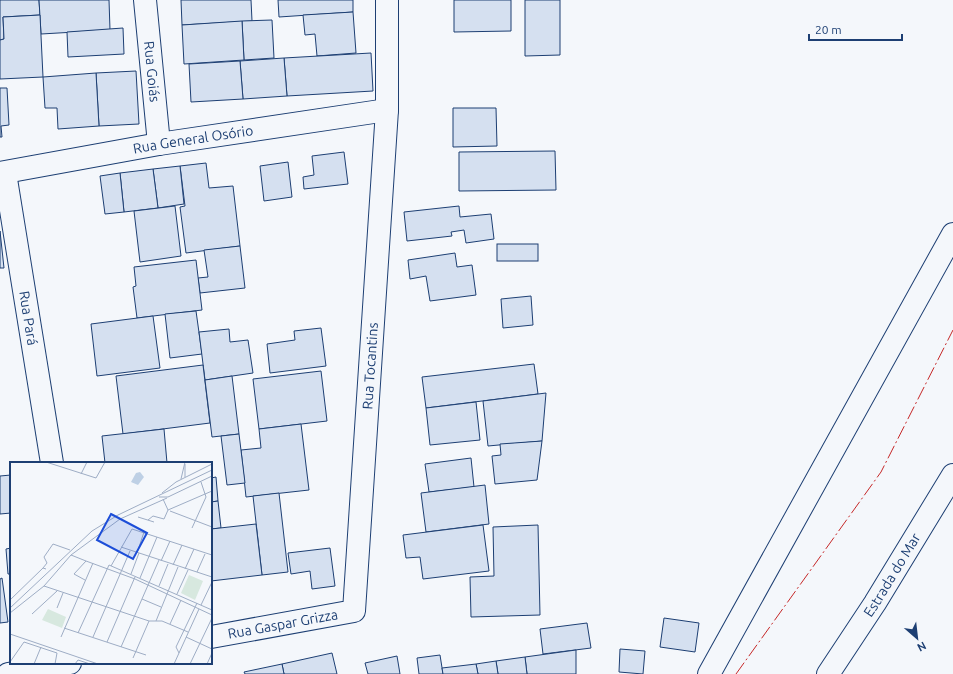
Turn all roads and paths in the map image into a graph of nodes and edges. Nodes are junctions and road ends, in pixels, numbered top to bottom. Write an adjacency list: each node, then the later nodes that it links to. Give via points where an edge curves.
1 (146, 0): 4 (street, Rua Goiás)
2 (387, 0): 3 (street, Rua Tocantins)
3 (387, 110): 4 (street, Rua General Osório); 9 (street, Rua Tocantins)
4 (159, 144): 5 (street, Rua General Osório)
5 (2, 173): 7 (street, Rua Pará)
6 (953, 234): 13 (street)
7 (52, 462)
8 (953, 475): 14 (street, Estrada do Mar, via 875,603)
9 (354, 611): 10 (street, Rua Gaspar Grizza)
10 (212, 637)
11 (64, 664): 12 (street)
12 (8, 674)
13 (708, 674)
14 (828, 674)

